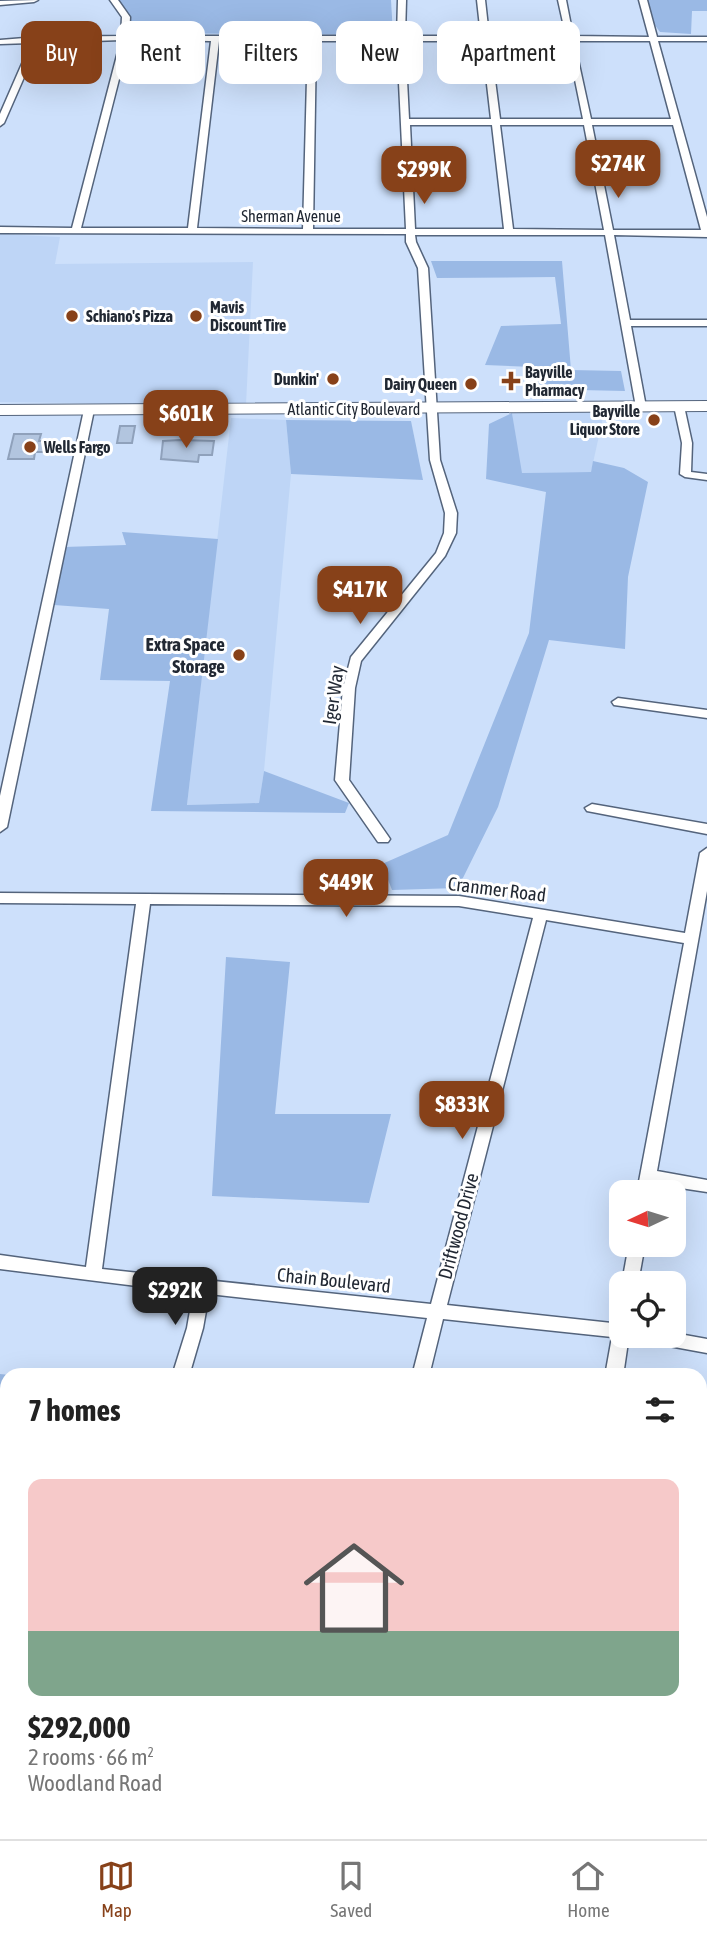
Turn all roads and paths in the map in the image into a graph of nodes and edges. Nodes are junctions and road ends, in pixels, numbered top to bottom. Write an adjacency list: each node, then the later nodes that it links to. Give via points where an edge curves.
1 (34, 0): 7 (street)
2 (114, 0): 8 (street)
3 (402, 0): 9 (street, Iger Way)
4 (481, 0): 10 (street)
5 (562, 0): 11 (street)
6 (643, 0): 13 (street)
7 (0, 3)
8 (126, 21)
9 (401, 21)
10 (484, 21)
11 (566, 21)
12 (580, 38): 13 (street)
13 (652, 38): 17 (street); 29 (street)
14 (205, 39): 15 (street)
15 (215, 39): 16 (street); 33 (street)
16 (219, 39)
17 (707, 39)
18 (21, 40): 19 (street)
19 (0, 42)
20 (21, 75): 30 (street)
21 (116, 76): 32 (street)
22 (311, 84): 34 (street)
23 (403, 84): 26 (street, Iger Way)
24 (491, 84): 27 (street)
25 (579, 84): 28 (street)
26 (405, 122): 27 (street); 37 (street, Iger Way)
27 (495, 122): 28 (street); 35 (street)
28 (587, 122): 29 (street); 36 (street)
29 (674, 122): 38 (street)
30 (0, 123)
31 (0, 230): 32 (street, Sherman Avenue)
32 (75, 232): 33 (street, Sherman Avenue)
33 (192, 232): 34 (street, Sherman Avenue)
34 (308, 232): 37 (street, Sherman Avenue)
35 (509, 232): 36 (street, Sherman Avenue); 37 (street, Sherman Avenue)
36 (608, 232): 38 (street, Sherman Avenue); 39 (street)
37 (410, 233): 44 (street, Iger Way, via 423,268)
38 (707, 233)
39 (626, 323): 40 (street); 43 (street)
40 (707, 323)
41 (679, 406): 42 (highway, Atlantic City Boulevard); 43 (highway, Atlantic City Boulevard); 47 (street, via 687,443 685,474)
42 (707, 406)
43 (641, 407): 44 (highway, Atlantic City Boulevard)
44 (432, 409): 46 (highway, Atlantic City Boulevard); 53 (street, Iger Way, via 435,460 451,513 447,542 355,660 349,688 342,780)
45 (0, 410): 46 (highway, Atlantic City Boulevard)
46 (89, 410): 51 (street)
47 (707, 477)
48 (618, 702): 49 (street)
49 (707, 714)
50 (592, 808): 52 (street)
51 (0, 827)
52 (707, 828)
53 (383, 839)
54 (707, 853): 58 (street)
55 (0, 898): 56 (street, Cranmer Road)
56 (144, 899): 57 (street, Cranmer Road, via 459,901); 63 (street)
57 (541, 914): 58 (street, Cranmer Road); 65 (street, Driftwood Drive)
58 (692, 939): 59 (street)
59 (648, 1180)
60 (686, 1185): 61 (street)
61 (707, 1186)
62 (0, 1262): 63 (street, Chain Boulevard)
63 (93, 1275): 64 (street, Chain Boulevard)
64 (202, 1286): 65 (street, Chain Boulevard); 70 (street)
65 (435, 1312): 66 (street, Chain Boulevard); 71 (street, Driftwood Drive)
66 (609, 1332)
67 (686, 1342): 68 (street)
68 (707, 1346)
69 (619, 1348): 72 (street)
70 (182, 1368)
71 (422, 1368)
72 (615, 1368)

